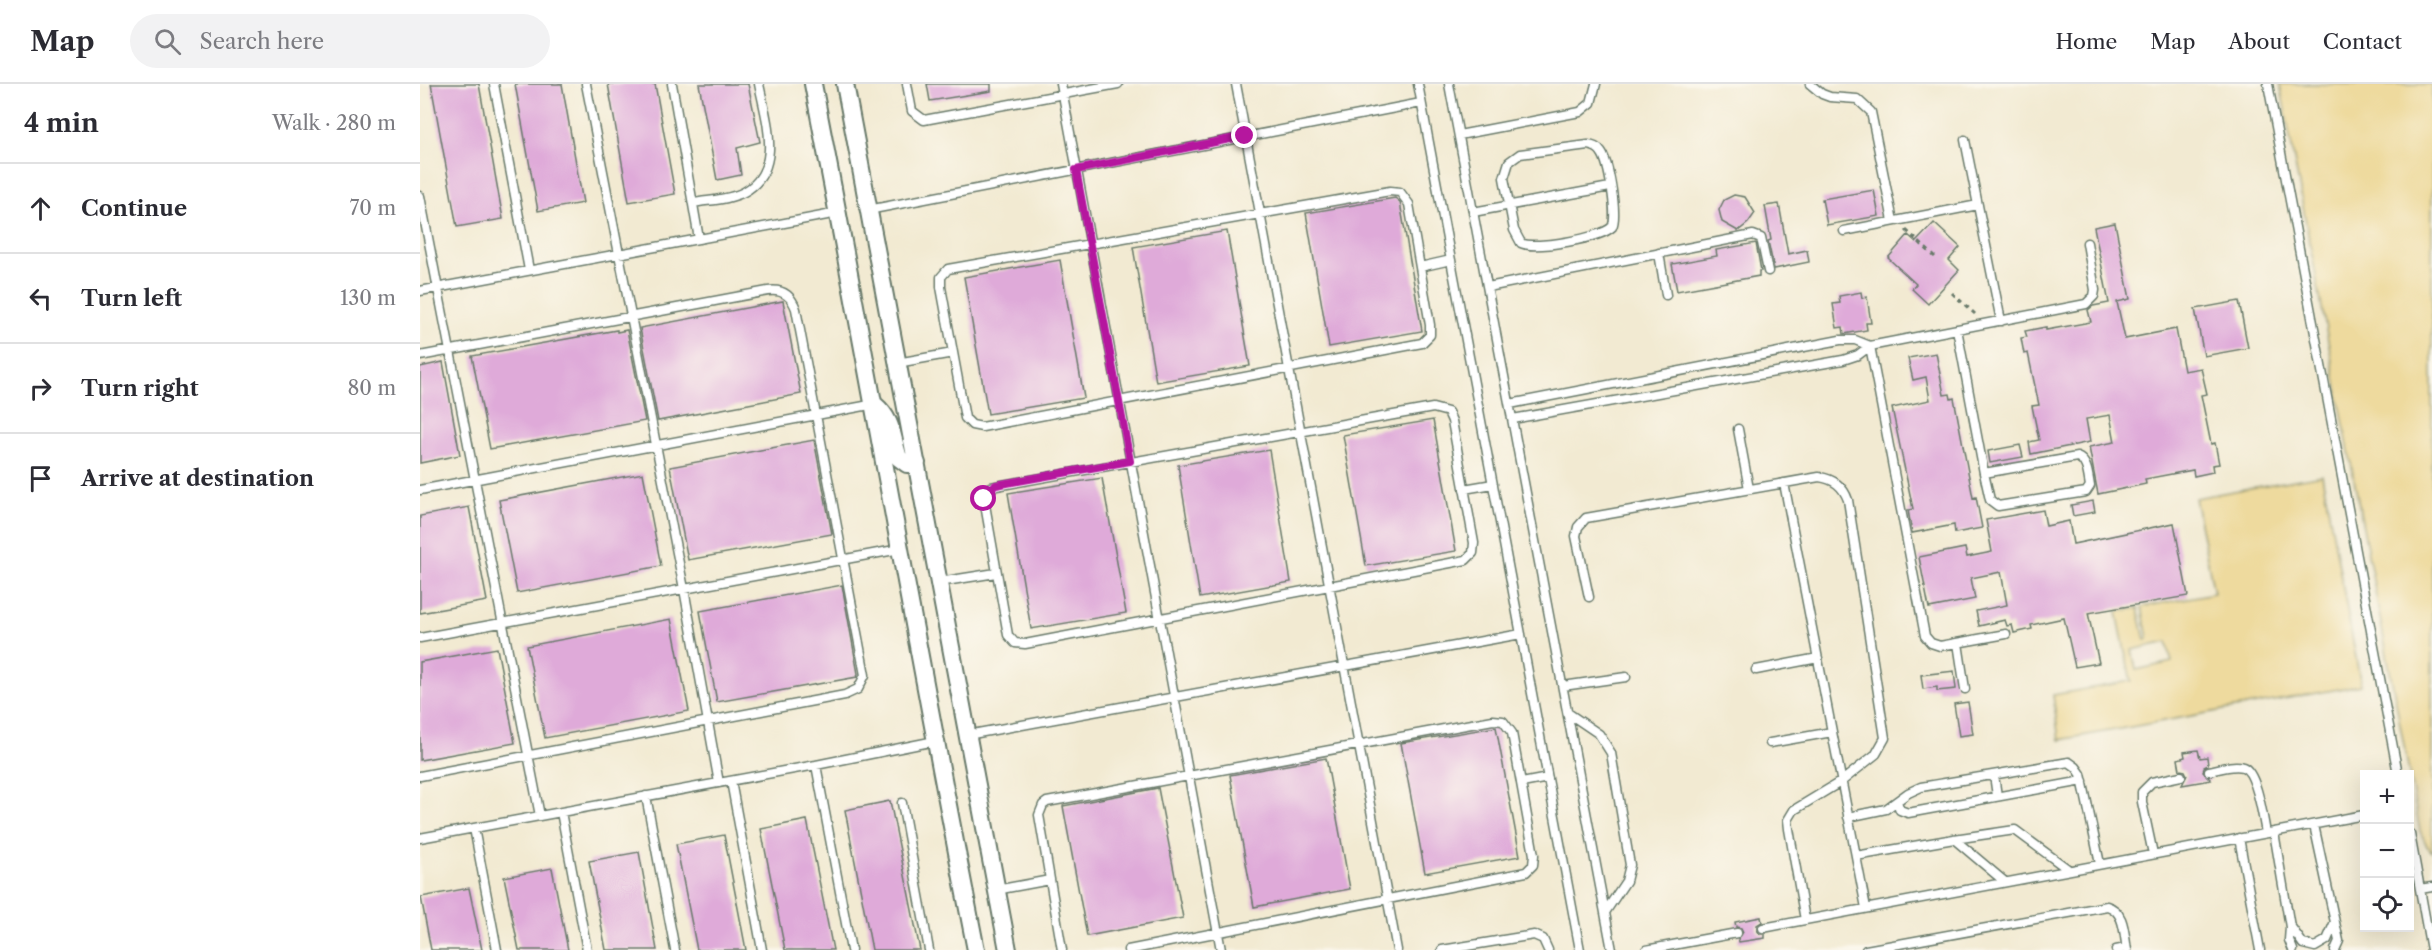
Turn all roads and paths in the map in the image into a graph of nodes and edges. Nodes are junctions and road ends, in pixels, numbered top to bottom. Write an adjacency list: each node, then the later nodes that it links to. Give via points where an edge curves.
1 (494, 84): 41 (lane)
2 (586, 84): 36 (lane)
3 (672, 84): 24 (lane)
4 (759, 84): 24 (lane, via 769,138 770,154 765,169 743,192)
5 (813, 84): 29 (street)
6 (845, 84): 27 (street)
7 (907, 84): 16 (lane, via 912,111 924,120)
8 (1061, 84): 16 (lane)
9 (1118, 84): 16 (lane)
10 (1236, 84): 19 (lane)
11 (1418, 84): 17 (lane)
12 (1449, 84): 18 (lane)
13 (1596, 84): 18 (lane, via 1591,103 1580,112)
14 (1810, 84): 31 (lane, via 1830,97 1857,99 1871,112)
15 (2268, 84): 106 (lane)
16 (1062, 94): 21 (lane)
17 (1421, 103): 19 (lane); 39 (lane)
18 (1459, 135): 28 (lane)
19 (1245, 136): 21 (lane); 30 (lane)
20 (1965, 140): 25 (lane)
21 (1076, 170): 27 (lane); 34 (lane)
22 (1610, 188): 26 (lane); 26 (lane, via 1616,218 1601,235 1526,245 1515,235); 26 (lane, via 1605,158 1594,146 1520,154 1504,172)
23 (420, 196): 44 (lane)
24 (693, 203): 33 (lane)
25 (1978, 205): 31 (lane); 49 (lane)
26 (1509, 206): 28 (lane)
27 (868, 210): 57 (street)
28 (1473, 212): 43 (lane)
29 (838, 213): 33 (lane); 61 (street)
30 (1260, 214): 34 (lane); 40 (lane, via 1400,192 1407,199); 58 (lane)
31 (1894, 221): 32 (lane); 38 (path)
32 (1844, 231)
33 (699, 239): 36 (lane)
34 (1090, 243): 54 (lane, via 948,269 940,282); 60 (lane)
35 (2086, 243): 49 (lane, via 2095,290 2091,301)
36 (619, 254): 41 (lane); 48 (lane)
37 (1659, 254): 42 (lane, via 1756,235 1761,238); 43 (lane); 47 (lane)
38 (1935, 257)
39 (1451, 260): 40 (lane); 73 (lane)
40 (1420, 267): 58 (lane, via 1431,331 1422,343)
41 (529, 270): 44 (lane)
42 (1768, 271)
43 (1488, 287): 62 (lane)
44 (436, 288): 45 (lane); 53 (lane)
45 (420, 291)
46 (1952, 293): 50 (path)
47 (1666, 295)
48 (632, 316): 53 (lane); 63 (lane, via 768,291 782,292 796,309); 67 (lane)
49 (2001, 321): 50 (lane)
50 (1985, 324): 51 (lane)
51 (1957, 329): 52 (lane); 70 (lane)
52 (1870, 345): 56 (lane, via 1840,340); 59 (lane, via 1851,358); 89 (lane, via 1923,632 1935,645)
53 (451, 350): 55 (lane); 71 (lane)
54 (952, 353): 57 (lane); 60 (lane, via 965,418 976,427)
55 (420, 356)
56 (1734, 362): 59 (lane); 62 (lane)
57 (897, 363): 69 (street)
58 (1289, 368): 60 (lane); 66 (lane)
59 (1736, 378): 64 (lane)
60 (1119, 400): 68 (lane)
61 (875, 404): 63 (lane); 69 (street, via 887,417 899,458 907,464); 77 (street)
62 (1510, 404): 64 (lane)
63 (816, 415): 67 (lane); 78 (lane)
64 (1513, 419): 94 (lane)
65 (1738, 429): 75 (lane)
66 (1300, 431): 68 (lane); 74 (lane, via 1443,409 1452,421); 81 (lane)
67 (657, 445): 71 (lane); 82 (lane)
68 (1130, 461): 79 (lane, via 992,486 984,499); 84 (lane)
69 (917, 463): 80 (street)
70 (1984, 473): 70 (lane, via 1990,500 1998,506 2083,493 2090,486 2085,462 2077,457)
71 (476, 479): 76 (lane); 85 (lane)
72 (1784, 483): 75 (lane); 90 (lane); 114 (lane, via 1826,478 1838,484 1848,500 1885,738 1876,754)
73 (1493, 484): 74 (lane); 86 (lane)
74 (1464, 489): 81 (lane, via 1474,548 1466,560)
75 (1749, 489): 83 (lane, via 1586,518 1576,536)
76 (420, 490)
77 (900, 549): 78 (lane); 101 (street)
78 (843, 559): 82 (lane); 98 (lane, via 865,675 858,688 845,695)
79 (996, 573): 80 (lane); 84 (lane, via 1008,635 1020,644)
80 (939, 582): 100 (street)
81 (1329, 586): 84 (lane); 91 (lane)
82 (684, 589): 85 (lane); 98 (lane)
83 (1589, 597)
84 (1159, 618): 96 (lane)
85 (503, 623): 88 (lane); 104 (lane)
86 (1521, 634): 91 (lane); 112 (lane)
87 (2006, 634): 89 (lane)
88 (420, 638)
89 (1958, 643): 95 (lane)
90 (1818, 658): 92 (lane); 99 (lane)
91 (1344, 665): 96 (lane); 103 (lane)
92 (1756, 670)
93 (1626, 676): 94 (lane)
94 (1563, 686): 97 (lane)
95 (1965, 688)
96 (1174, 697): 100 (lane); 110 (lane)
97 (1568, 713): 144 (lane); 144 (lane, via 1599,734 1611,753 1630,865 1626,881)
98 (708, 720): 104 (lane); 116 (lane)
99 (1832, 732): 102 (lane); 114 (lane)
100 (967, 735): 141 (street)
101 (935, 741): 105 (lane); 159 (street)
102 (1770, 743)
103 (1359, 745): 110 (lane); 117 (lane, via 1498,720 1510,728); 142 (lane)
104 (528, 755): 109 (lane); 123 (lane)
105 (816, 765): 113 (lane); 157 (lane)
106 (2397, 770)
107 (2209, 771): 128 (lane, via 2240,766 2248,770 2254,778)
108 (1994, 775): 115 (lane, via 2064,762 2076,767); 119 (lane); 120 (lane, via 1921,787)
109 (420, 776)
110 (1188, 776): 137 (lane, via 1047,802 1039,815); 149 (lane)
111 (2181, 776): 132 (lane, via 2152,782 2142,792)
112 (1548, 778): 117 (lane); 167 (lane)
113 (731, 781): 116 (lane); 156 (lane)
114 (1842, 781): 125 (lane); 145 (lane, via 1799,806 1788,820)
115 (2083, 781): 119 (lane); 135 (lane)
116 (719, 783): 118 (lane)
117 (1522, 783): 142 (lane, via 1534,860 1530,869)
118 (646, 796): 122 (lane); 155 (lane)
119 (1997, 796): 120 (lane, via 1908,813 1900,810)
120 (1897, 802): 125 (lane, via 1882,811)
121 (902, 803): 158 (lane)
122 (561, 812): 123 (lane); 154 (lane)
123 (540, 816): 127 (lane)
124 (2360, 816): 126 (lane)
125 (1848, 817): 133 (lane)
126 (2314, 825): 128 (lane); 146 (lane)
127 (474, 828): 129 (lane); 153 (lane)
128 (2270, 833): 130 (lane); 147 (lane)
129 (420, 838)
130 (2240, 838): 132 (lane); 172 (lane)
131 (1954, 839): 133 (lane); 136 (lane, via 2015,830); 138 (lane)
132 (2153, 854): 135 (lane)
133 (1856, 856): 143 (lane)
134 (2414, 859): 140 (lane)
135 (2100, 864): 136 (lane)
136 (2069, 870): 138 (lane)
137 (1050, 880): 141 (lane); 161 (lane)
138 (2005, 882): 143 (lane)
139 (2432, 887): 140 (lane)
140 (2420, 889): 175 (lane)
141 (996, 890): 160 (street)
142 (1388, 899): 149 (lane); 164 (lane)
143 (1866, 908): 145 (lane)
144 (1606, 912): 168 (lane)
145 (1805, 920): 148 (lane)
146 (2334, 924): 147 (lane, via 2327,940 2314,946 2303,944); 174 (lane, via 2339,941)
147 (2290, 927): 173 (lane)
148 (1764, 928)
149 (1217, 933): 162 (lane); 163 (lane)
150 (1737, 933): 169 (lane)
151 (1904, 946): 152 (lane, via 2106,906 2121,917); 170 (lane)
152 (2126, 949): 171 (lane)
153 (497, 950)
154 (587, 950)
155 (675, 950)
156 (762, 950)
157 (851, 950)
158 (929, 950)
159 (976, 950)
160 (1008, 950)
161 (1062, 950)
162 (1128, 950)
163 (1221, 950)
164 (1397, 950)
165 (1442, 950): 166 (lane, via 1533,934 1542,939)
166 (1548, 950)
167 (1580, 950)
168 (1612, 950)
169 (1646, 950)
170 (1866, 950)
171 (2116, 950)
172 (2260, 950)
173 (2293, 950)
174 (2335, 950)
175 (2431, 950)

